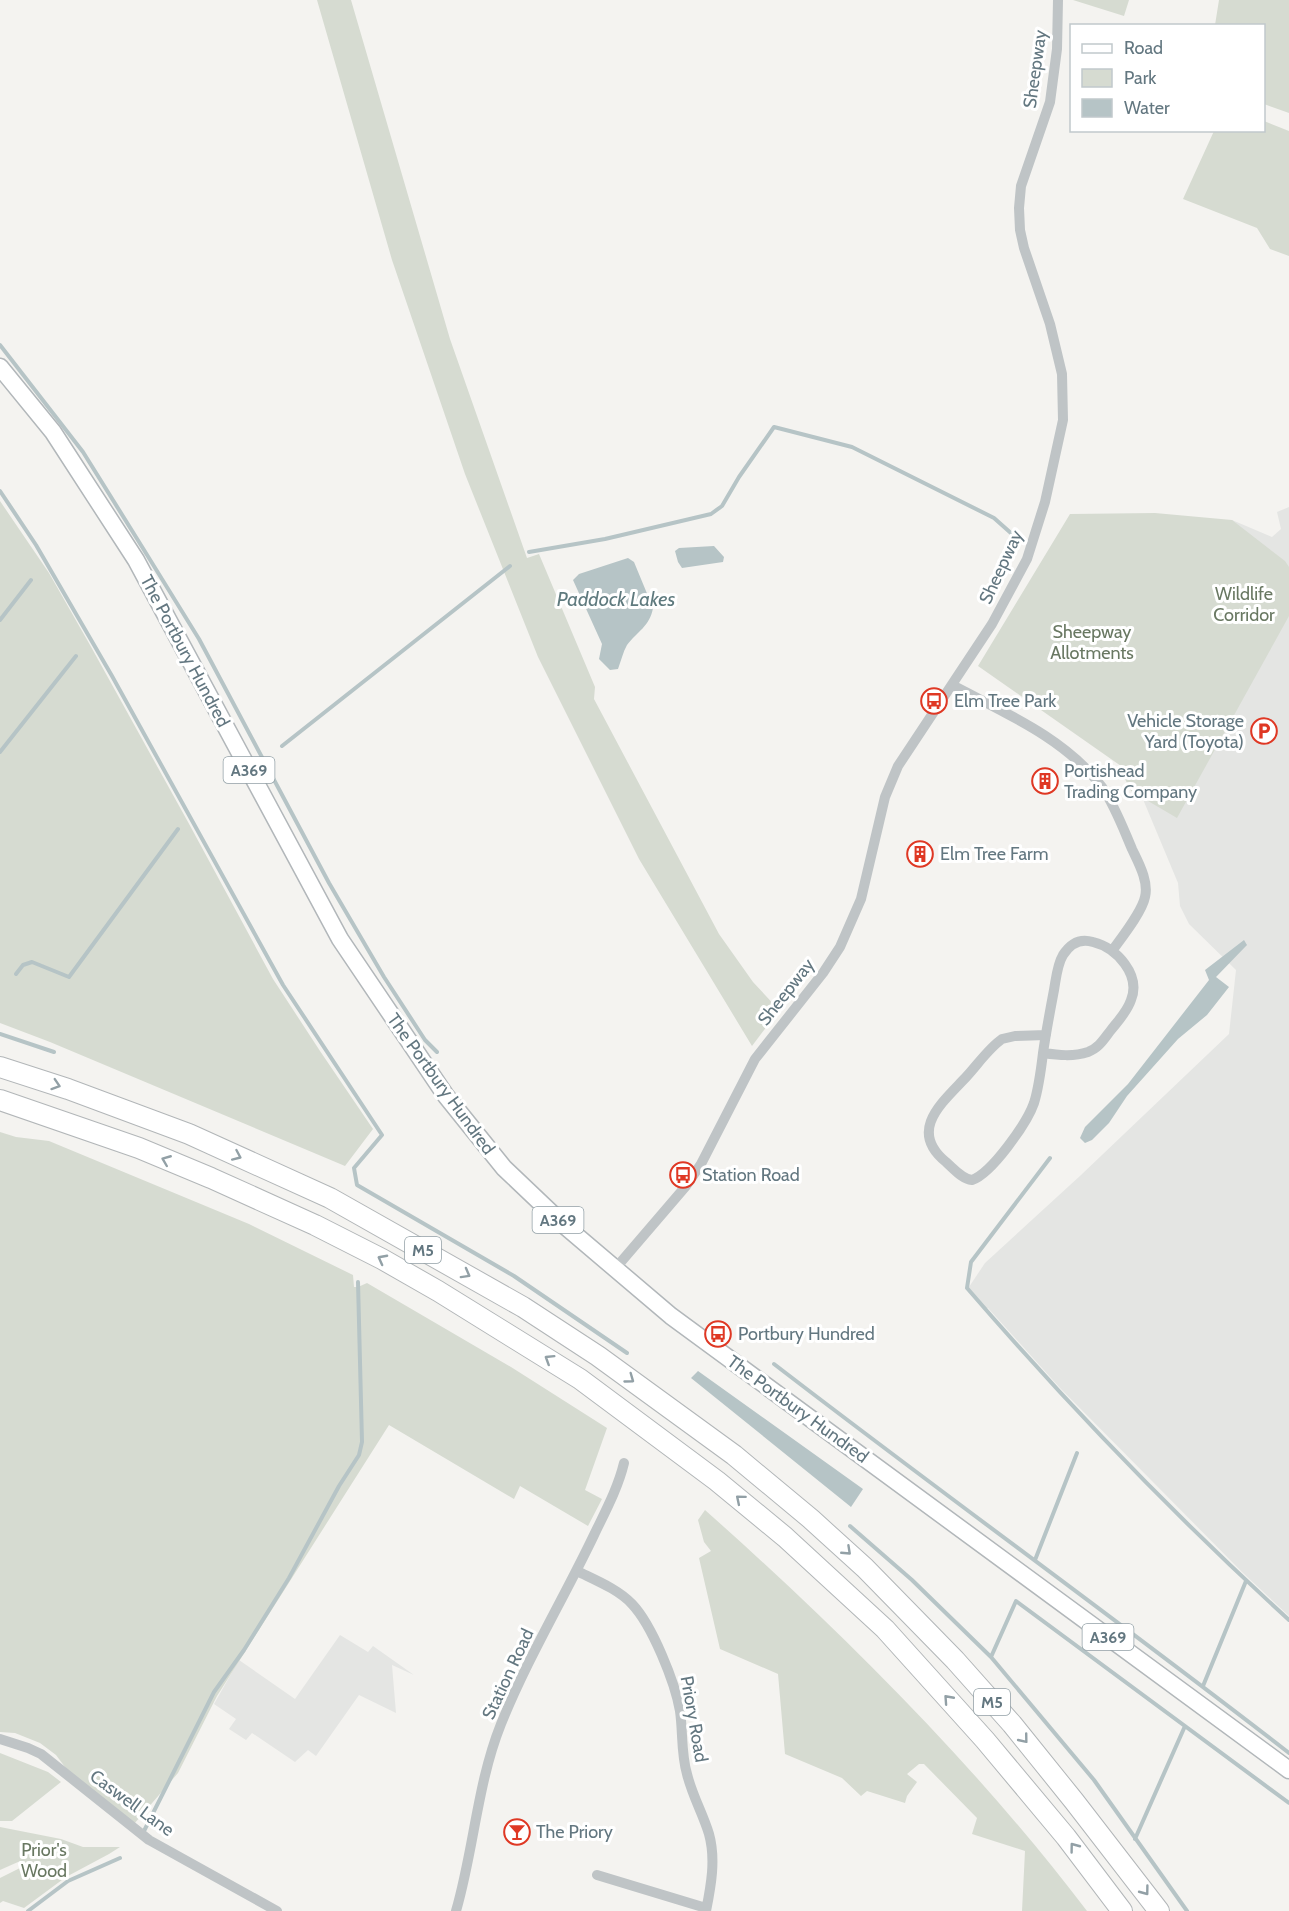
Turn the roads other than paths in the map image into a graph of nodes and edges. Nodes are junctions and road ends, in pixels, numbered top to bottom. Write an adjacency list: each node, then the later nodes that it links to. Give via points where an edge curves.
1 (1058, 0): 3 (street, Sheepway, via 1050,102 1021,186 1019,208 1024,248 1062,374 1063,420 1045,502 1027,559 992,624)
2 (0, 367): 9 (main road, The Portbury Hundred / A369, via 53,432 136,560 340,939 441,1089 504,1168)
3 (952, 685): 4 (street, via 1048,736 1083,765 1103,789 1119,816 1146,888 1141,906); 9 (street, Sheepway, via 898,766 885,797 861,899 840,947 755,1059 686,1186)
4 (1112, 951): 5 (street, via 1083,940 1064,954); 6 (street, via 1127,967 1133,984 1126,1011 1095,1049 1069,1056)
5 (1046, 1035): 6 (street); 6 (street, via 1002,1039 936,1110 928,1134 938,1156 972,1180 984,1173 1024,1124 1034,1103)
6 (1043, 1053)
7 (0, 1066): 19 (highway, M5, one-way to 19, via 189,1134 330,1198 523,1307 670,1408 811,1519 911,1615 1012,1724)
8 (0, 1100): 18 (highway, M5, one-way to 8, via 985,1740 885,1629 726,1488 580,1379 438,1291 315,1225 139,1148)
9 (614, 1270): 13 (main road, The Portbury Hundred / A369, via 671,1316)
10 (624, 1463): 11 (street, Station Road)
11 (578, 1570): 15 (street, Priory Road, via 631,1603 668,1667 680,1710 687,1774 712,1848); 17 (street, Station Road, via 500,1726 480,1796)
12 (0, 1739): 16 (street, Caswell Lane, via 41,1754 149,1840)
13 (1289, 1770)
14 (597, 1875): 15 (street, Priory Road)
15 (706, 1910)
16 (277, 1911)
17 (456, 1911)
18 (1122, 1911)
19 (1159, 1911)

